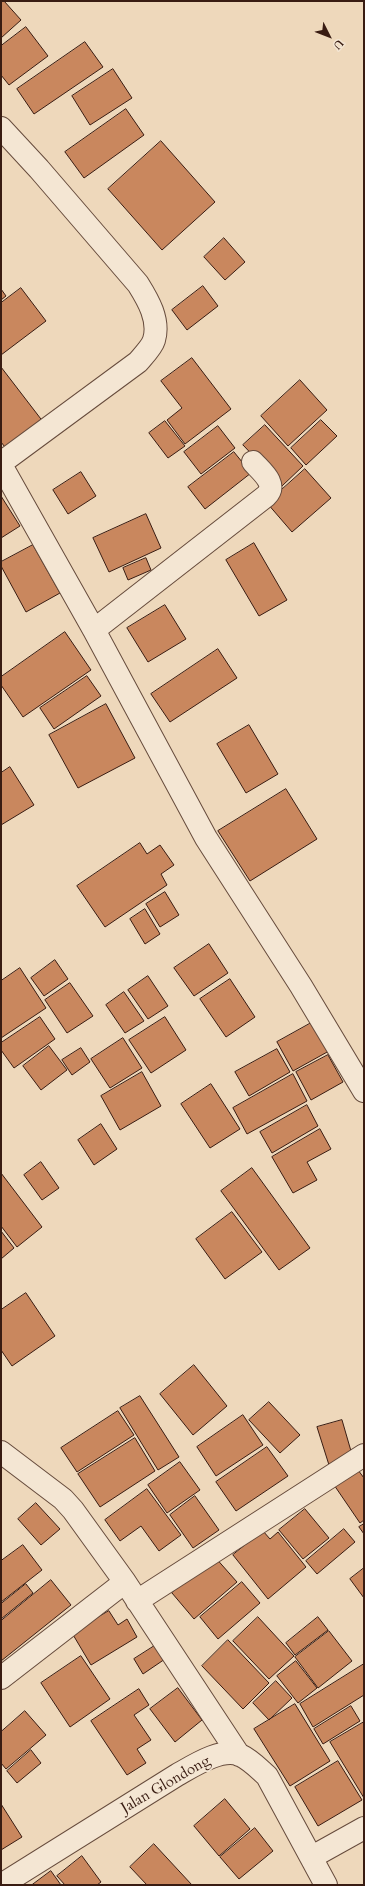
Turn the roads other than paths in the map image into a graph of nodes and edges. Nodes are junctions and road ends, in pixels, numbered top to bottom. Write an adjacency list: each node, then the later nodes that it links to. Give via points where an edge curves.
1 (1, 128): 3 (street, via 40,169 138,284 149,302 156,324 154,341 138,362)
2 (253, 462): 4 (street, via 270,484 269,493)
3 (1, 464): 4 (street)
4 (94, 630): 5 (street, via 206,838 301,986)
5 (364, 1091)
6 (1, 1452): 8 (street, via 63,1499)
7 (364, 1455): 9 (street)
8 (125, 1582): 9 (street); 10 (street)
9 (137, 1601): 11 (street)
10 (1, 1678)
11 (239, 1755): 13 (street, Jalan Glondong, via 267,1776); 14 (street, Jalan Glondong, via 219,1754 204,1760)
12 (364, 1828): 13 (street)
13 (312, 1857): 15 (street, Jalan Glondong)
14 (1, 1885)
15 (326, 1885)

